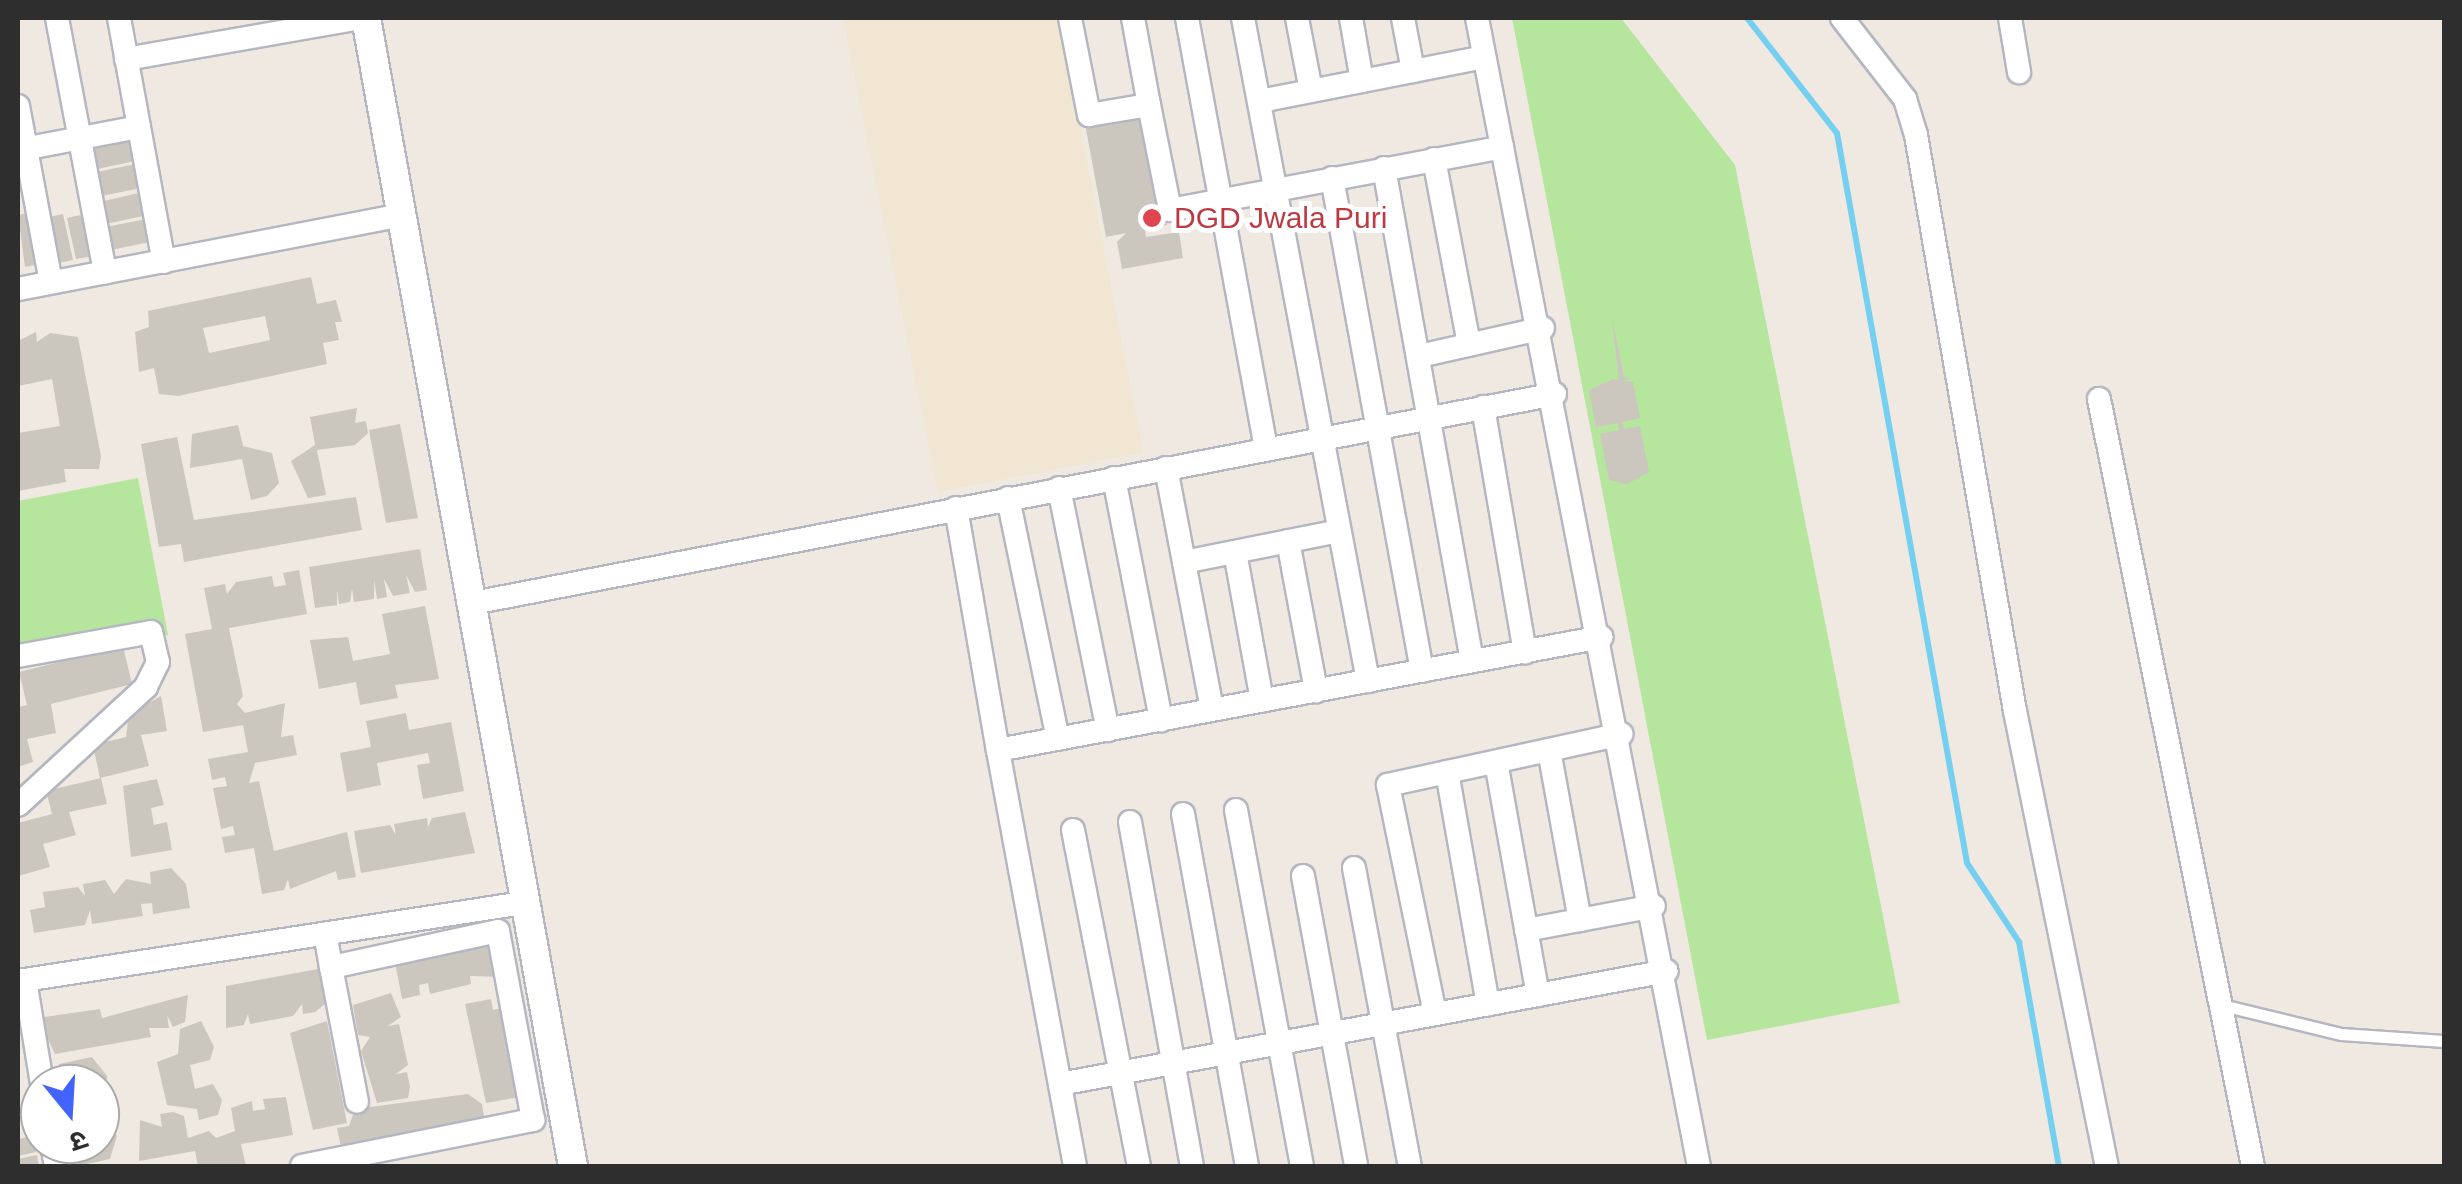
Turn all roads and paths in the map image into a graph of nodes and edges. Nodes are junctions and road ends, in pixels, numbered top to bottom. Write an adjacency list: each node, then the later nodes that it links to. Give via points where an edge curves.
1 (57, 18): 24 (street)
2 (118, 18): 15 (street)
3 (364, 18): 15 (street); 32 (street)
4 (1070, 18): 21 (street, via 1089,116)
5 (1133, 18): 21 (street)
6 (1187, 18): 31 (street)
7 (1243, 18): 20 (street)
8 (1297, 18): 19 (street)
9 (1351, 18): 18 (street)
10 (1403, 18): 16 (street)
11 (1477, 18): 14 (street)
12 (2010, 18): 17 (street)
13 (1853, 22): 113 (street, via 1905,99 1916,135 2015,710)
14 (1484, 57): 16 (street); 25 (street)
15 (126, 59): 23 (street)
16 (1413, 71): 18 (street)
17 (2019, 72)
18 (1362, 80): 19 (street)
19 (1311, 90): 20 (street)
20 (1260, 101): 30 (street)
21 (1149, 105): 31 (street, via 1170,210)
22 (18, 106): 26 (street)
23 (139, 127): 24 (street); 33 (street)
24 (79, 138): 26 (street); 34 (street)
25 (1502, 147): 27 (street); 37 (street)
26 (21, 149): 35 (street)
27 (1434, 159): 28 (street); 38 (street)
28 (1384, 168): 29 (street); 39 (street)
29 (1332, 178): 30 (street); 44 (street)
30 (1278, 189): 31 (street); 45 (street)
31 (1224, 199): 46 (street)
32 (400, 215): 33 (street); 56 (street)
33 (164, 262): 34 (street)
34 (105, 273): 35 (street)
35 (51, 282): 36 (street)
36 (18, 289)
37 (1543, 328): 38 (street); 40 (street)
38 (1469, 345): 39 (street)
39 (1419, 356): 43 (street)
40 (1554, 394): 42 (street); 57 (street)
41 (2098, 399): 91 (street)
42 (1484, 407): 43 (street); 58 (street)
43 (1430, 417): 44 (street); 60 (street)
44 (1378, 427): 45 (street); 61 (street)
45 (1321, 438): 46 (street); 52 (street)
46 (1266, 448): 47 (street)
47 (1166, 468): 48 (street); 55 (street)
48 (1114, 478): 49 (street); 66 (street)
49 (1059, 488): 50 (street); 67 (street)
50 (1008, 498): 51 (street); 69 (street)
51 (956, 508): 56 (street); 70 (street)
52 (1339, 532): 53 (street); 62 (street)
53 (1288, 542): 54 (street); 63 (street)
54 (1235, 552): 55 (street); 64 (street)
55 (1184, 562): 65 (street)
56 (473, 603): 81 (street)
57 (1602, 638): 58 (street); 68 (street)
58 (1525, 652): 60 (street)
59 (18, 656): 74 (street, via 151,632 158,662 146,687)
60 (1472, 662): 61 (street)
61 (1422, 671): 62 (street)
62 (1368, 681): 63 (street)
63 (1316, 691): 64 (street)
64 (1262, 701): 65 (street)
65 (1212, 710): 66 (street)
66 (1161, 720): 67 (street)
67 (1108, 730): 69 (street)
68 (1620, 734): 71 (street); 82 (street)
69 (1058, 739): 70 (street)
70 (998, 750): 101 (street)
71 (1549, 750): 72 (street); 83 (street)
72 (1496, 762): 73 (street); 84 (street)
73 (1447, 772): 90 (street); 92 (street, via 1388,785)
74 (20, 801)
75 (1236, 810): 96 (street)
76 (1183, 814): 97 (street)
77 (1130, 822): 98 (street)
78 (1073, 830): 100 (street)
79 (1354, 868): 93 (street)
80 (1303, 876): 94 (street)
81 (523, 903): 85 (street); 104 (street)
82 (1654, 906): 83 (street); 87 (street)
83 (1580, 920): 84 (street)
84 (1526, 930): 89 (street)
85 (325, 934): 86 (street); 88 (street)
86 (331, 967): 102 (street); 103 (street, via 498,931 533,1120)
87 (1667, 971): 89 (street); 112 (street)
88 (21, 980): 99 (street)
89 (1538, 995): 90 (street)
90 (1488, 1004): 92 (street)
91 (2218, 1004): 95 (lane, via 2341,1034); 114 (street)
92 (1435, 1014): 93 (street)
93 (1385, 1024): 94 (street); 111 (street)
94 (1332, 1034): 96 (street); 110 (street)
95 (2444, 1041)
96 (1279, 1043): 97 (street); 109 (street)
97 (1226, 1053): 98 (street); 108 (street)
98 (1173, 1063): 100 (street); 107 (street)
99 (38, 1064)
100 (1120, 1073): 101 (street); 106 (street)
101 (1060, 1084): 105 (street)
102 (357, 1102)
103 (302, 1166)
104 (574, 1166)
105 (1075, 1166)
106 (1139, 1166)
107 (1192, 1166)
108 (1247, 1166)
109 (1302, 1166)
110 (1356, 1166)
111 (1410, 1166)
112 (1699, 1166)
113 (2107, 1166)
114 (2253, 1166)

